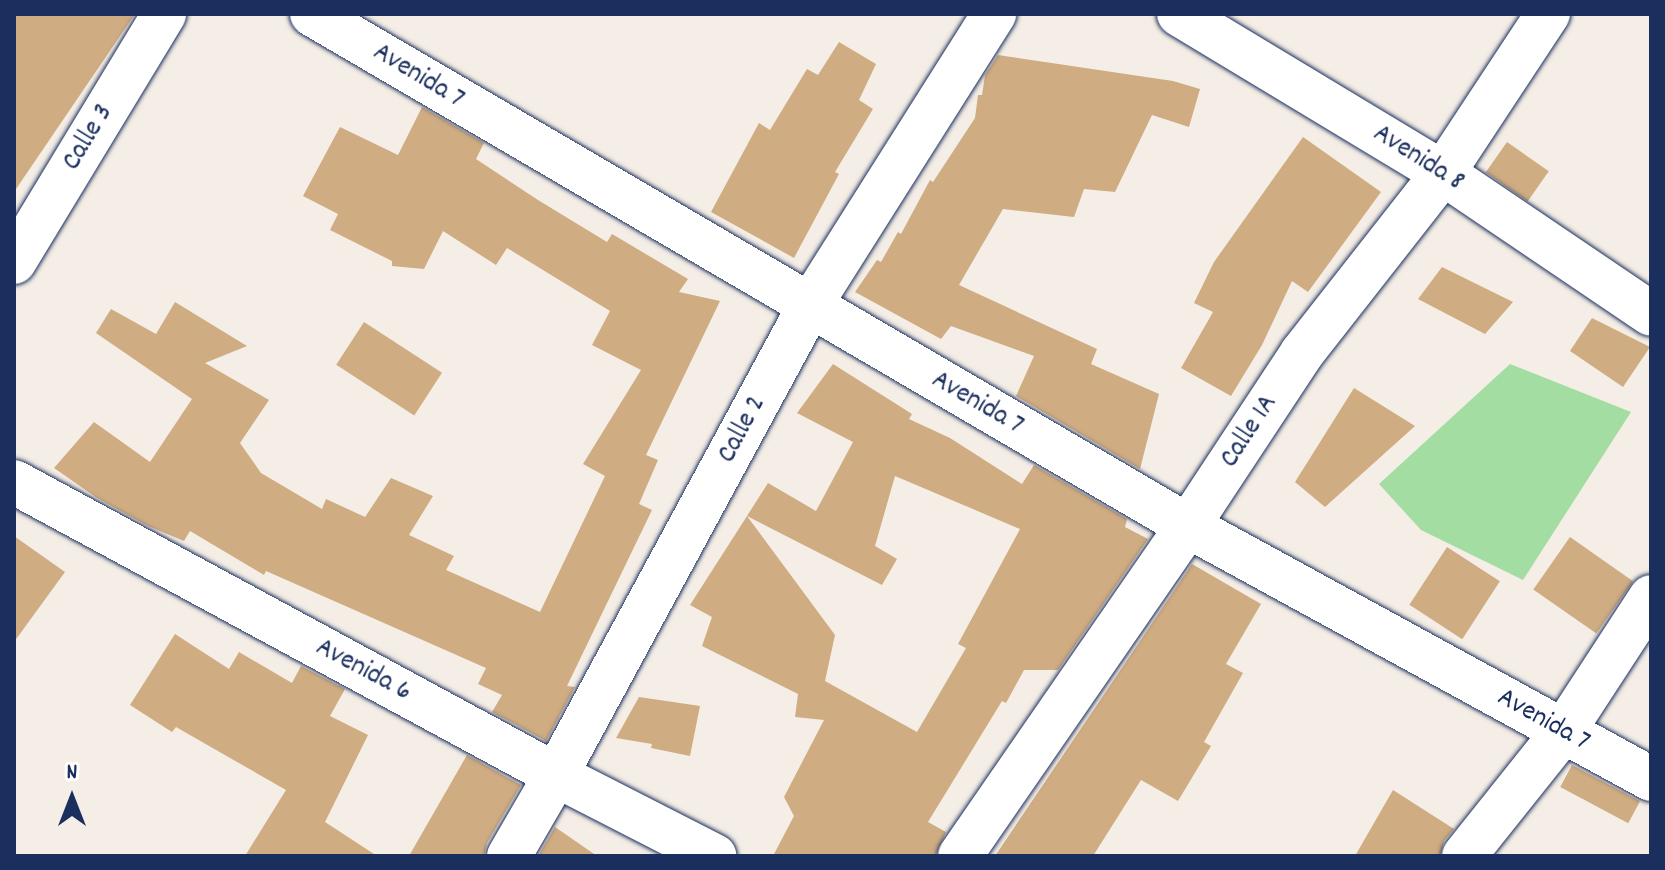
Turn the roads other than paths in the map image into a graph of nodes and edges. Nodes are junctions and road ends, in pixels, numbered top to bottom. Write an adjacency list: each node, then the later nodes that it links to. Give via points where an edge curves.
1 (164, 14): 7 (street, Calle 3)
2 (312, 14): 8 (street, Avenida 7)
3 (994, 14): 8 (street, Calle 2)
4 (1179, 14): 6 (street, Avenida 8)
5 (1548, 14): 6 (street, Calle 1A)
6 (1443, 173): 9 (street, Avenida 8); 11 (street, Calle 1A, via 1302,353)
7 (14, 262)
8 (809, 307): 11 (street, Avenida 7); 14 (street, Calle 2)
9 (1651, 314)
10 (14, 482): 14 (street, Avenida 6)
11 (1188, 526): 13 (street, Avenida 7); 18 (street, Calle 1A)
12 (1651, 597): 13 (street)
13 (1563, 732): 15 (street, Avenida 7); 19 (street)
14 (556, 775): 16 (street, Calle 2); 17 (street, Avenida 6)
15 (1651, 779)
16 (509, 856)
17 (714, 856)
18 (960, 856)
19 (1464, 856)

